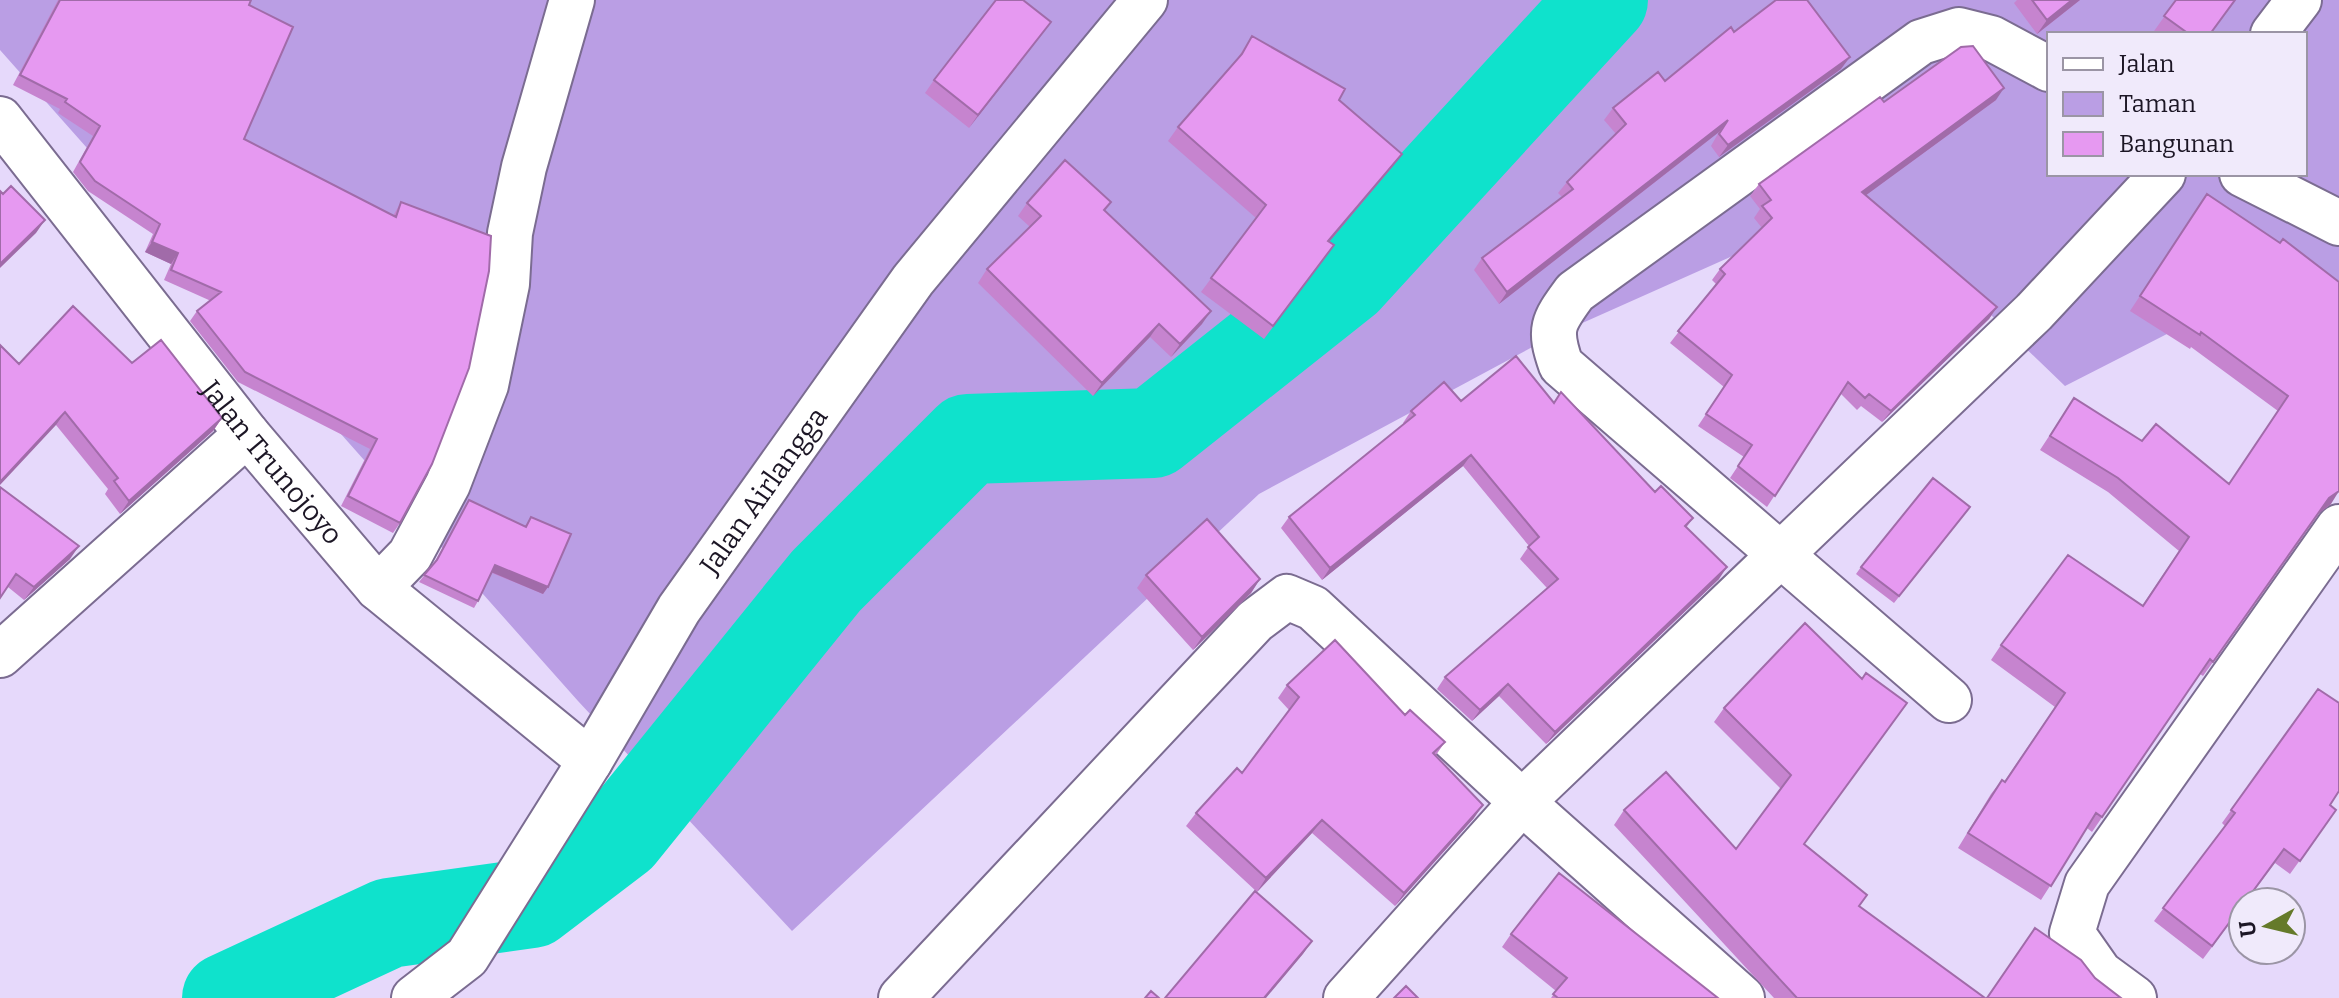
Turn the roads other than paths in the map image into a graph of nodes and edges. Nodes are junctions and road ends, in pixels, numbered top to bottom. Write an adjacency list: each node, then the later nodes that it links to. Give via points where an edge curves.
1 (572, 0): 13 (street, via 524,167 486,385 442,496 410,555)
2 (1145, 0): 16 (street, Jalan Airlangga, via 913,280 679,609)
3 (2299, 0): 4 (street)
4 (2275, 32)
5 (2047, 68): 12 (street, via 1991,38 1959,30 1921,42 1575,292 1556,317 1551,337 1561,365)
6 (0, 119): 10 (street, Jalan Trunojoyo)
7 (2161, 176): 12 (street, via 2034,312)
8 (2246, 176): 9 (street)
9 (2339, 223)
10 (247, 434): 13 (street, Jalan Trunojoyo); 14 (street)
11 (2339, 527): 22 (street, via 2087,884 2072,933 2100,973)
12 (1778, 556): 15 (street); 17 (street)
13 (378, 588): 16 (street, Jalan Trunojoyo)
14 (0, 655)
15 (1949, 700)
16 (590, 761): 18 (street, Jalan Airlangga, via 467,957)
17 (1522, 802): 19 (street); 20 (street, via 1313,608 1287,597 1255,621); 21 (street)
18 (430, 994)
19 (1734, 995)
20 (901, 998)
21 (1346, 998)
22 (2134, 998)

